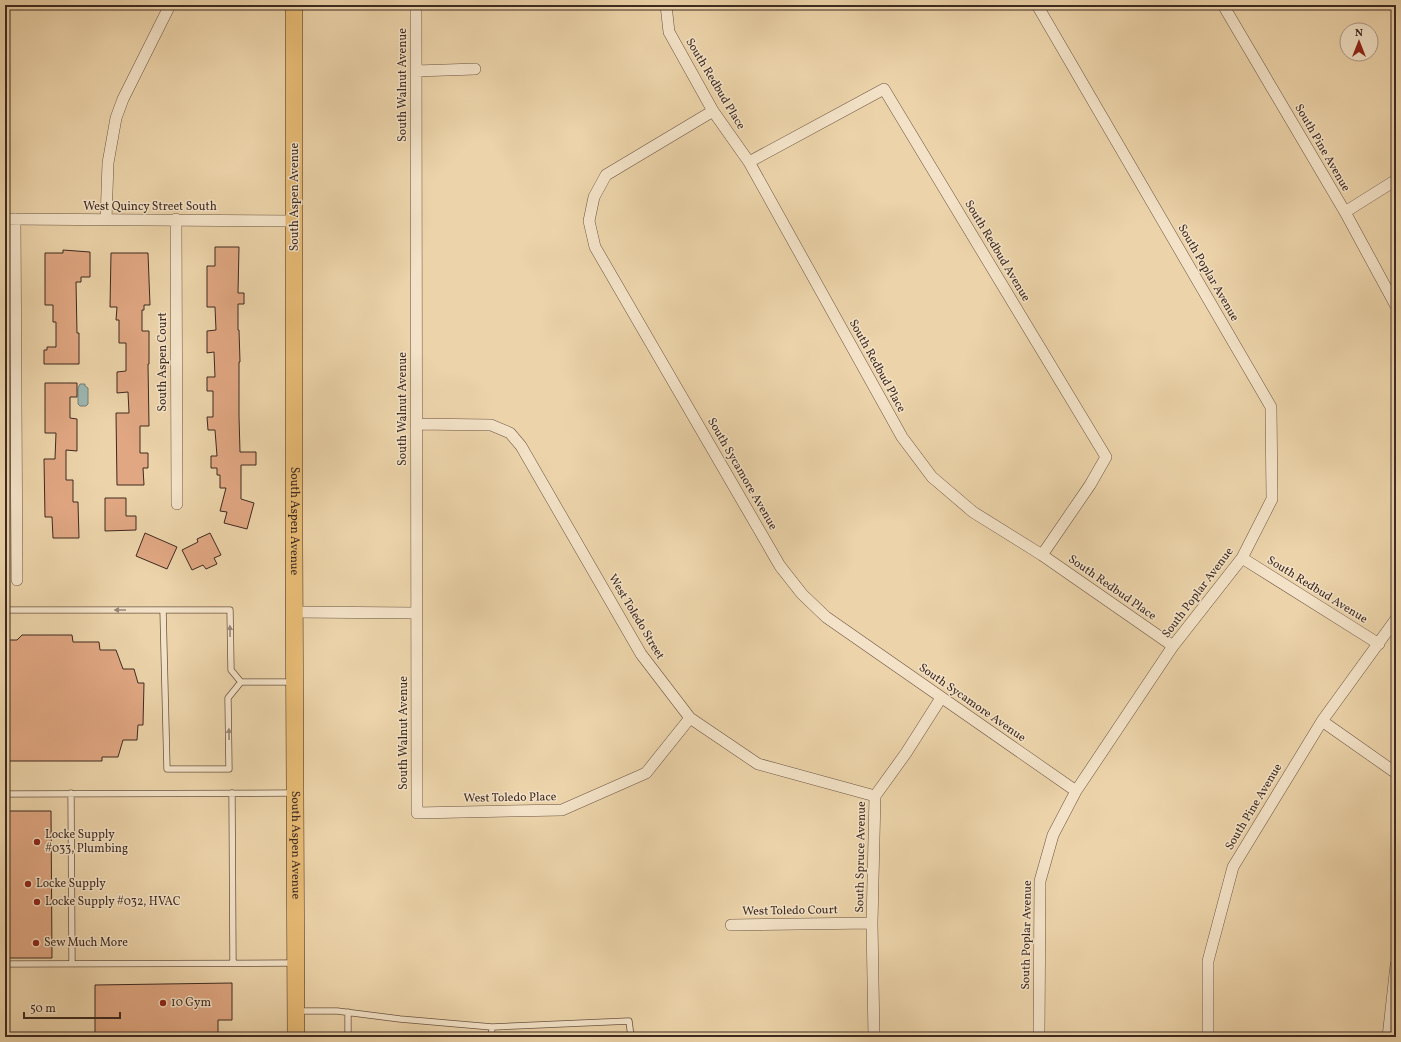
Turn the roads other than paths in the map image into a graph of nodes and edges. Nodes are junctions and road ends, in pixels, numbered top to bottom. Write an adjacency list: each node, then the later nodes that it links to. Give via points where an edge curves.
1 (170, 5): 15 (street, via 116,118 108,163)
2 (294, 5): 16 (main road, South Aspen Avenue)
3 (416, 5): 8 (street, South Walnut Avenue)
4 (666, 5): 9 (street, South Redbud Place, via 669,32)
5 (1037, 5): 21 (street, South Poplar Avenue, via 1271,407 1272,499)
6 (1223, 5): 12 (street, South Pine Avenue)
7 (475, 69): 8 (street)
8 (416, 71): 18 (street, South Walnut Avenue)
9 (713, 111): 10 (street, South Redbud Place); 32 (street, South Sycamore Avenue, via 606,175 594,197 589,221 595,246 780,566 802,594 826,617)
10 (749, 162): 20 (street, South Redbud Place, via 902,437 932,477 973,512); 20 (street, South Redbud Avenue, via 884,89 1106,457)
11 (1396, 180): 12 (street)
12 (1345, 212): 17 (street, South Pine Avenue)
13 (10, 219): 15 (street, West Quincy Street South); 22 (street)
14 (176, 219): 15 (street, West Quincy Street South); 16 (street, West Quincy Street South); 19 (street, South Aspen Court)
15 (106, 220)
16 (295, 221): 25 (main road, South Aspen Avenue)
17 (1396, 306)
18 (416, 424): 26 (street, South Walnut Avenue); 33 (street, West Toledo Street, via 491,425 510,433 521,446 641,654)
19 (177, 504)
20 (1042, 555): 29 (street, South Redbud Place)
21 (1242, 558): 28 (street, South Redbud Avenue); 29 (street, South Poplar Avenue)
22 (17, 580)
23 (5, 610): 24 (lane, one-way to 23)
24 (163, 610): 30 (lane, one-way to 24, via 231,670 230,610); 30 (lane, one-way to 30, via 166,769 229,769 228,698)
25 (294, 612): 26 (street); 31 (main road, South Aspen Avenue)
26 (416, 613): 42 (street, South Walnut Avenue)
27 (1396, 619): 28 (street, South Pine Avenue)
28 (1379, 644): 34 (street, South Pine Avenue)
29 (1174, 646): 36 (street, South Poplar Avenue)
30 (241, 682): 31 (lane)
31 (294, 682): 39 (main road, South Aspen Avenue)
32 (941, 698): 36 (street, South Sycamore Avenue); 41 (street, South Spruce Avenue)
33 (690, 718): 41 (street, West Toledo Street, via 758,764); 42 (street, West Toledo Place, via 646,773 562,810)
34 (1322, 721): 35 (street); 59 (street, South Pine Avenue, via 1233,866 1208,961)
35 (1396, 774)
36 (1076, 791): 58 (street, South Poplar Avenue, via 1052,835 1040,881)
37 (71, 793): 38 (lane); 40 (lane); 45 (lane)
38 (232, 793): 39 (lane); 46 (lane)
39 (295, 793): 47 (main road, South Aspen Avenue)
40 (5, 794)
41 (875, 796): 43 (street, South Spruce Avenue)
42 (417, 813)
43 (872, 923): 44 (street, West Toledo Court); 57 (street, South Spruce Avenue)
44 (731, 925)
45 (72, 963): 46 (lane); 48 (lane)
46 (233, 963): 47 (lane)
47 (296, 963): 50 (main road, South Aspen Avenue)
48 (5, 964)
49 (1396, 964): 60 (street)
50 (296, 1011): 51 (lane); 53 (main road, South Aspen Avenue)
51 (348, 1012): 52 (lane); 54 (lane)
52 (492, 1028): 55 (lane); 56 (lane, via 630,1022)
53 (296, 1037)
54 (348, 1037)
55 (491, 1037)
56 (631, 1037)
57 (874, 1037)
58 (1039, 1037)
59 (1208, 1037)
60 (1388, 1037)

